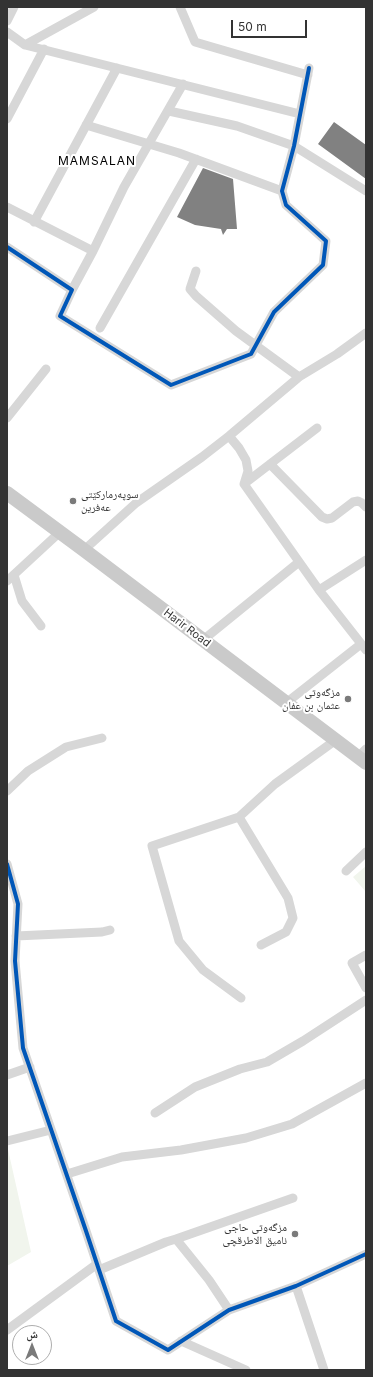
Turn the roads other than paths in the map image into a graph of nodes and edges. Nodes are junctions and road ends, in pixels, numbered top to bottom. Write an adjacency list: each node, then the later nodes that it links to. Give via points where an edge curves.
1 (14, 7): 4 (street)
2 (94, 7): 6 (street)
3 (180, 7): 11 (street, via 195,42 309,71)
4 (7, 21)
5 (7, 32): 6 (street)
6 (25, 45): 7 (street)
7 (44, 49): 8 (street); 12 (street)
8 (117, 68): 9 (street); 13 (street)
9 (183, 84): 10 (street); 11 (street)
10 (169, 110): 14 (street); 15 (street, via 237,126)
11 (300, 114): 15 (street)
12 (7, 119)
13 (86, 125): 14 (street); 20 (street)
14 (149, 144): 16 (street); 22 (street, via 124,187)
15 (294, 146): 17 (street); 18 (street)
16 (196, 159): 17 (street); 25 (street)
17 (282, 191): 27 (street, via 286,205 326,241 323,265 274,312)
18 (366, 191)
19 (7, 207): 20 (street)
20 (34, 222): 22 (street)
21 (9, 250): 24 (street)
22 (93, 251): 24 (street)
23 (196, 271): 27 (street, via 190,289 236,331)
24 (72, 290): 27 (street, via 60,316 171,386 251,354)
25 (100, 328)
26 (366, 333): 29 (street)
27 (256, 345): 29 (street)
28 (46, 369): 30 (street)
29 (299, 377): 32 (street)
30 (7, 418)
31 (317, 428): 33 (street)
32 (229, 436): 34 (street, via 246,460 248,472); 38 (street, via 136,503)
33 (270, 464): 34 (street); 36 (street, via 322,517 332,518 353,502 362,503)
34 (244, 484): 40 (street)
35 (7, 493): 37 (main road, Harir Road)
36 (366, 507)
37 (60, 532): 38 (main road, Harir Road); 41 (street)
38 (84, 550): 44 (main road, Harir Road)
39 (366, 560): 42 (street)
40 (299, 562): 42 (street); 44 (street)
41 (11, 578): 43 (street, via 22,601)
42 (318, 590): 45 (street)
43 (41, 626)
44 (203, 640): 46 (main road, Harir Road)
45 (363, 647): 46 (street)
46 (286, 703): 48 (main road, Harir Road)
47 (102, 738): 50 (street, via 66,747 28,771)
48 (334, 738): 49 (main road, Harir Road); 51 (street, via 333,742 275,784)
49 (363, 756)
50 (7, 791)
51 (239, 816): 57 (street, via 288,898 293,918 286,932); 60 (street, via 152,846 179,941 203,970)
52 (366, 852): 54 (street)
53 (7, 864): 56 (street, via 18,904)
54 (346, 871)
55 (110, 930): 56 (street)
56 (16, 936): 62 (street, via 14,961 23,1048)
57 (261, 945)
58 (366, 955): 59 (street, via 352,963)
59 (366, 988)
60 (241, 998)
61 (366, 1000): 65 (street, via 267,1062 240,1069 195,1087)
62 (30, 1067): 63 (street); 66 (street)
63 (7, 1075)
64 (366, 1083): 68 (street, via 286,1126 246,1138 196,1148 122,1157)
65 (155, 1113)
66 (51, 1130): 67 (street); 68 (street)
67 (7, 1141)
68 (66, 1174): 72 (street)
69 (293, 1198): 70 (street)
70 (176, 1239): 72 (street); 74 (street, via 209,1280)
71 (366, 1254): 73 (street)
72 (98, 1267): 75 (street); 76 (street, via 116,1321 168,1350)
73 (296, 1286): 74 (street); 78 (street)
74 (228, 1310): 76 (street)
75 (7, 1330)
76 (181, 1341): 77 (street)
77 (246, 1370)
78 (324, 1370)

